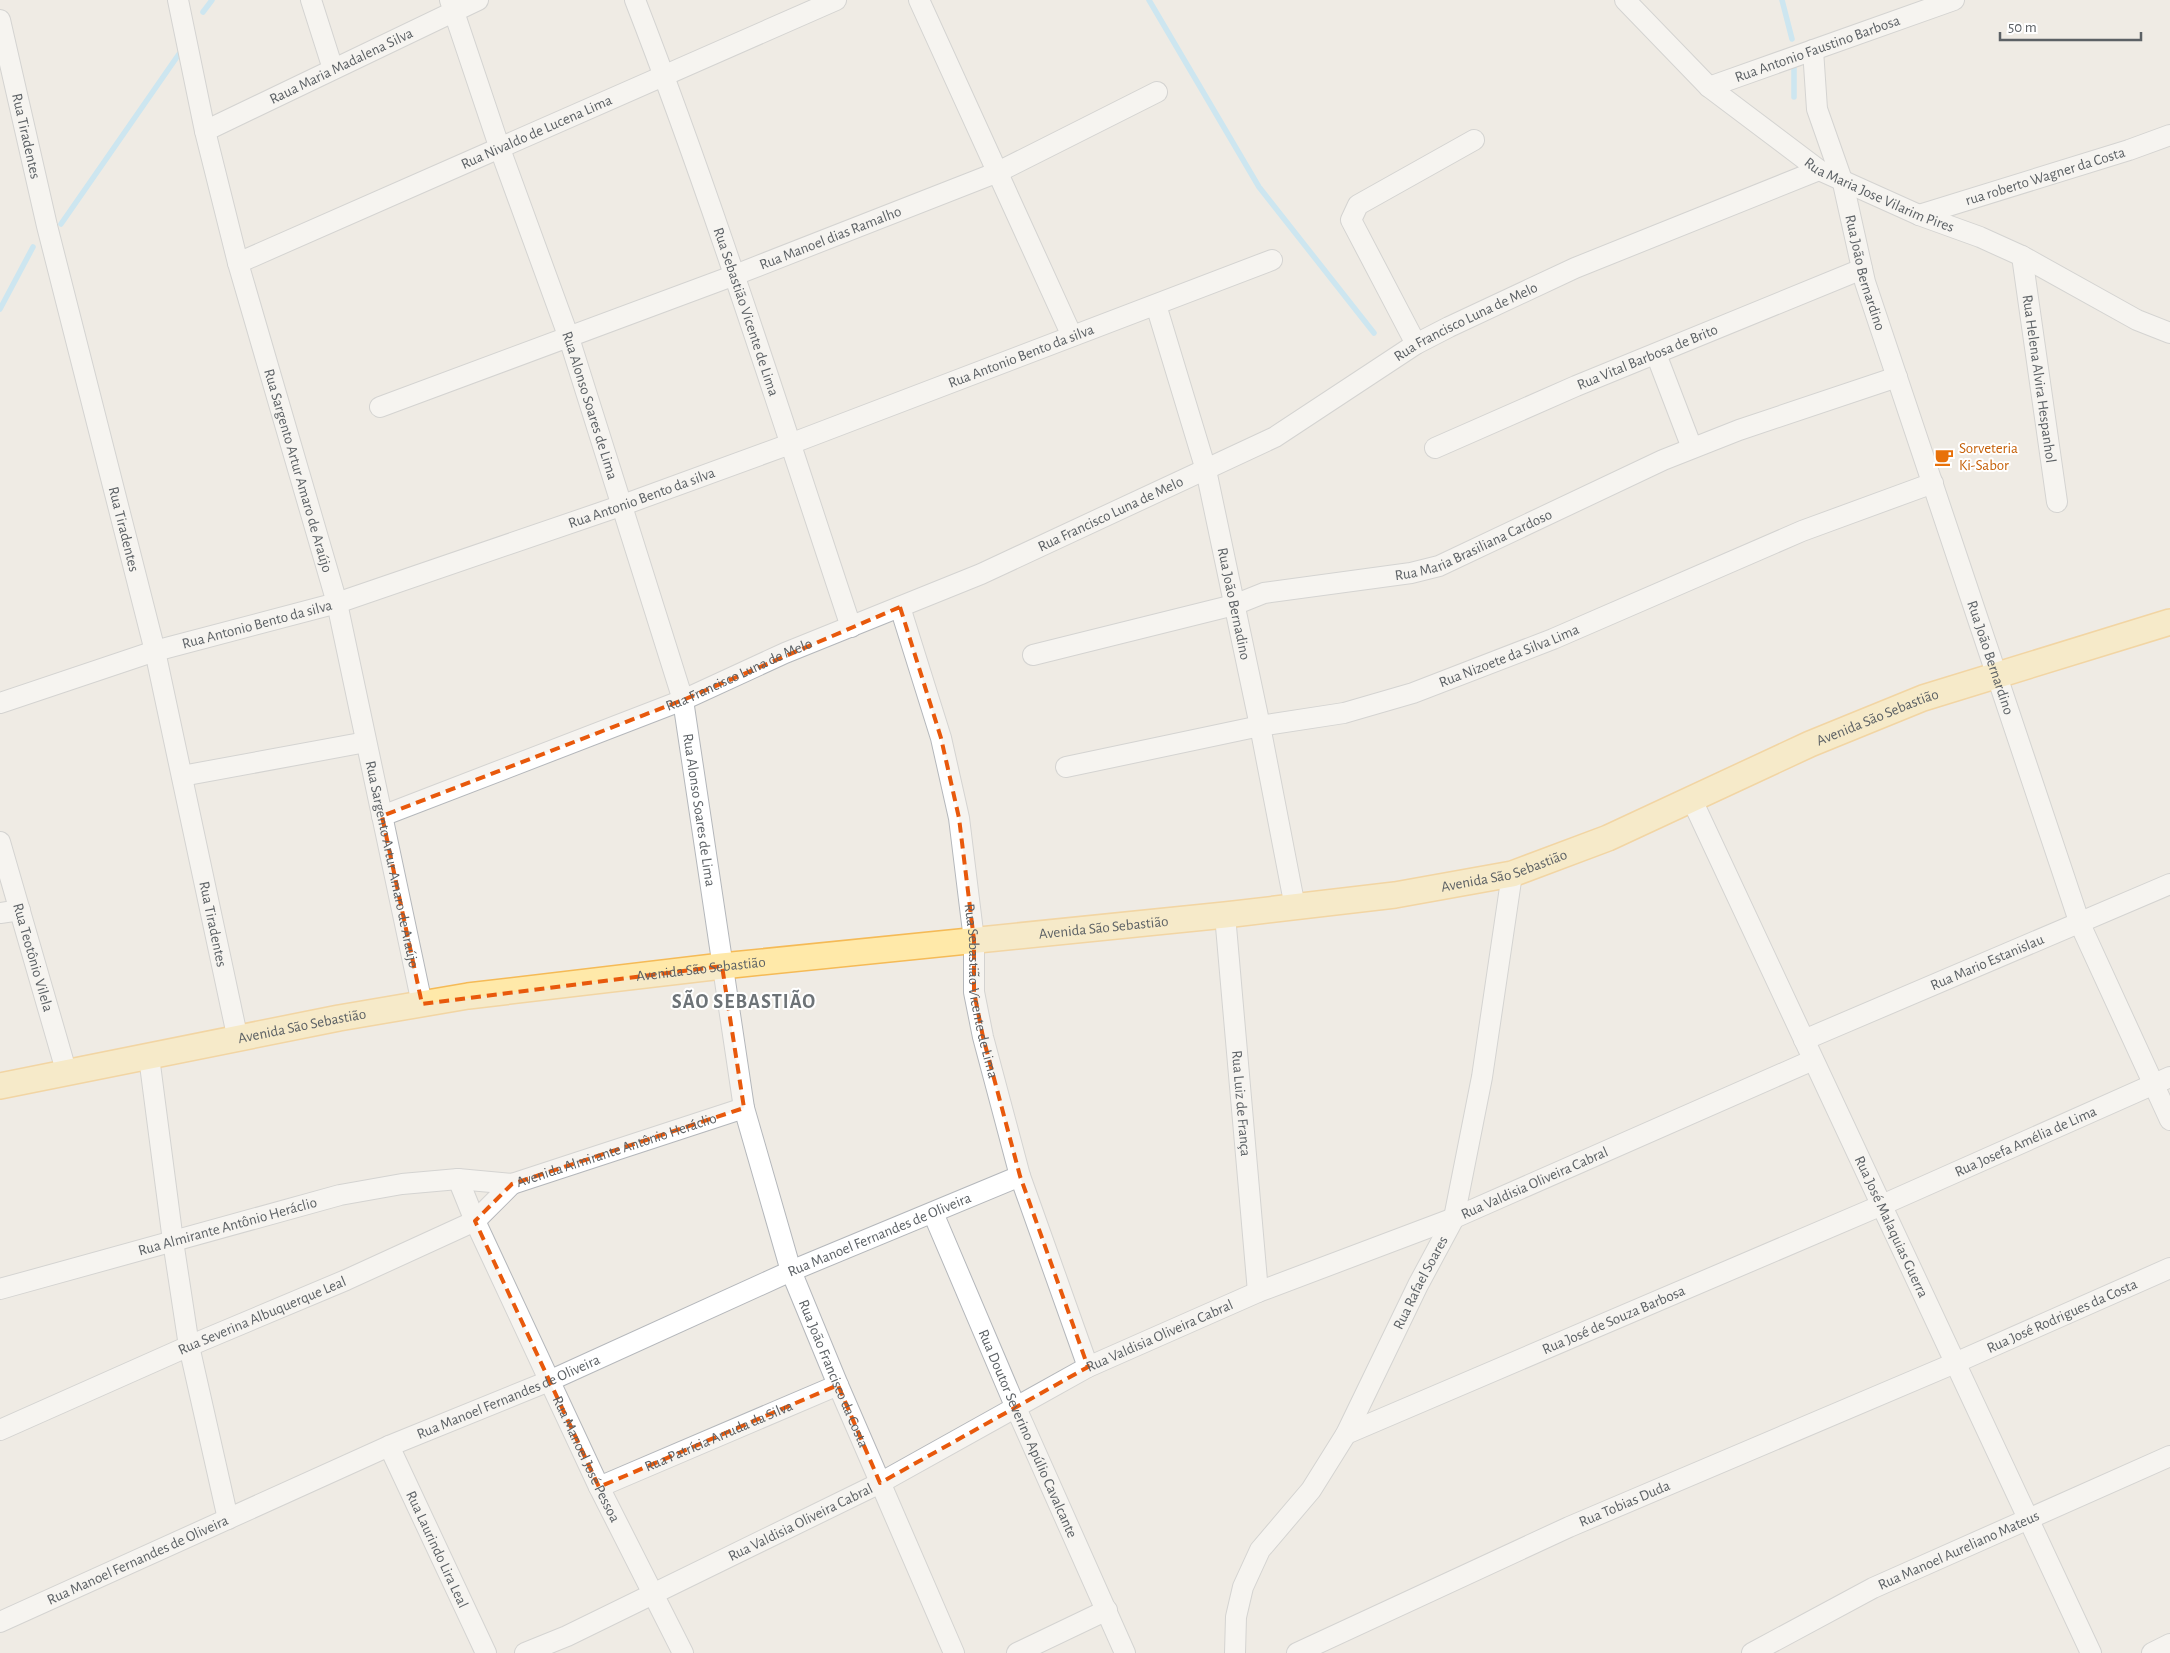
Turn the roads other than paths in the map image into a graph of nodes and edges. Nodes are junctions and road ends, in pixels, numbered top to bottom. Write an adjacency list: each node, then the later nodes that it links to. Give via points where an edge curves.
1 (178, 0): 16 (street, Rua Sargento Artur Amaro de Araújo)
2 (311, 0): 12 (street)
3 (478, 0): 9 (street, Raua Maria Madalena Silva)
4 (635, 0): 13 (street, Rua Sebastião Vicente de Lima)
5 (836, 0): 13 (street, Rua Nivaldo de Lucena Lima)
6 (919, 0): 21 (street)
7 (1625, 0): 14 (street, Rua Maria Jose Vilarim Pires)
8 (1954, 0): 11 (street, Rua Antonio Faustino Barbosa)
9 (452, 5): 12 (street, Raua Maria Madalena Silva); 19 (street, Rua Alonso Soares de Lima)
10 (0, 20): 49 (street, Rua Tiradentes, via 47,226)
11 (1813, 50): 14 (street, Rua Antonio Faustino Barbosa); 22 (street, Rua João Bernardino, via 1817,108)
12 (333, 69): 16 (street, Raua Maria Madalena Silva)
13 (664, 74): 19 (street, Rua Nivaldo de Lucena Lima); 28 (street, Rua Sebastião Vicente de Lima)
14 (1709, 87): 20 (street, Rua Maria Jose Vilarim Pires)
15 (1157, 92): 21 (street, Rua Manoel dias Ramalho)
16 (205, 131): 26 (street, Rua Sargento Artur Amaro de Araújo)
17 (2170, 135): 23 (street, rua roberto Wagner da Costa)
18 (1474, 140): 33 (street, via 1358,205 1351,220)
19 (500, 149): 26 (street, Rua Nivaldo de Lucena Lima); 32 (street, Rua Alonso Soares de Lima)
20 (1819, 170): 22 (street, Rua Maria Jose Vilarim Pires); 33 (street, Rua Francisco Luna de Melo, via 1575,268)
21 (998, 172): 28 (street, Rua Manoel dias Ramalho); 31 (street)
22 (1843, 183): 23 (street, Rua Maria Jose Vilarim Pires); 27 (street, Rua João Bernardino)
23 (1919, 215): 24 (street, Rua Maria Jose Vilarim Pires)
24 (2022, 256): 30 (street, Rua Maria Jose Vilarim Pires, via 2130,316); 42 (street, Rua Helena Alvira Hespanhol)
25 (1272, 260): 29 (street, Rua Antonio Bento da silva)
26 (238, 264): 44 (street, Rua Sargento Artur Amaro de Araújo)
27 (1862, 269): 34 (street, Rua Vital Barbosa de Brito); 35 (street, Rua João Bernardino)
28 (735, 276): 32 (street, Rua Manoel dias Ramalho); 37 (street, Rua Sebastião Vicente de Lima)
29 (1156, 305): 31 (street, Rua Antonio Bento da silva); 40 (street, Rua João Bernadino)
30 (2170, 333)
31 (1072, 336): 37 (street, Rua Antonio Bento da silva)
32 (568, 338): 36 (street, Rua Manoel dias Ramalho); 43 (street, Rua Alonso Soares de Lima)
33 (1416, 344): 40 (street, Rua Francisco Luna de Melo, via 1275,437)
34 (1656, 354): 38 (street, Rua Vital Barbosa de Brito); 39 (street)
35 (1897, 377): 39 (street, Rua Maria Brasiliana Cardoso); 41 (street, Rua João Bernardino)
36 (380, 407)
37 (790, 444): 43 (street, Rua Antonio Bento da silva); 48 (street, Rua Sebastião Vicente de Lima)
38 (1435, 448)
39 (1692, 448): 45 (street, Rua Maria Brasiliana Cardoso, via 1439,566 1264,592)
40 (1206, 470): 45 (street, Rua João Bernadino); 46 (street, Rua Francisco Luna de Melo, via 981,574)
41 (1933, 483): 51 (street, Rua João Bernardino); 54 (street, Rua Nizoete da Silva Lima, via 1802,531 1553,639 1413,693 1344,713)
42 (2057, 502)
43 (623, 504): 44 (street, Rua Antonio Bento da silva); 52 (street, Rua Alonso Soares de Lima)
44 (337, 603): 49 (street, Rua Antonio Bento da silva); 55 (street, Rua Sargento Artur Amaro de Araújo)
45 (1234, 605): 50 (street, Rua Maria Brasiliana Cardoso); 54 (street, Rua João Bernadino)
46 (900, 607): 48 (street, Rua Francisco Luna de Melo); 67 (street, Rua Sebastião Vicente de Lima, via 941,738 959,818)
47 (2170, 622): 51 (main road, Avenida São Sebastião)
48 (851, 626): 52 (street, Rua Francisco Luna de Melo)
49 (155, 651): 53 (street, Rua Antonio Bento da silva); 57 (street, Rua Tiradentes)
50 (1033, 655)
51 (1997, 675): 58 (main road, Avenida São Sebastião, via 1923,698 1827,737); 66 (street, Rua João Bernardino)
52 (683, 700): 59 (street, Rua Francisco Luna de Melo); 68 (street, Rua Alonso Soares de Lima)
53 (0, 703)
54 (1260, 726): 56 (street, Rua Nizoete da Silva Lima); 63 (street, Rua João Bernadino)
55 (366, 742): 57 (street); 59 (street, Rua Sargento Artur Amaro de Araújo)
56 (1066, 767)
57 (182, 776): 70 (street, Rua Tiradentes)
58 (1692, 800): 61 (main road, Avenida São Sebastião, via 1608,838); 71 (street, Rua José Malaquias Guerra)
59 (382, 816): 69 (street, Rua Sargento Artur Amaro de Araújo)
60 (0, 842): 64 (street, Rua Teotônio Vilela)
61 (1512, 874): 63 (main road, Avenida São Sebastião, via 1431,890); 84 (street, Rua Rafael Soares, via 1482,1077)
62 (2170, 884): 66 (street, Rua Mario Estanislau)
63 (1295, 907): 65 (main road, Avenida São Sebastião)
64 (10, 911): 74 (street, Rua Teotônio Vilela)
65 (1226, 916): 67 (main road, Avenida São Sebastião); 90 (street, Rua Luiz de França)
66 (2080, 924): 71 (street, Rua Mario Estanislau); 75 (street, Rua João Bernardino)
67 (974, 940): 68 (main road, Avenida São Sebastião); 79 (street, Rua Sebastião Vicente de Lima, via 974,992)
68 (722, 966): 69 (main road, Avenida São Sebastião); 77 (street, Rua João Francisco da Costa)
69 (422, 1004): 70 (main road, Avenida São Sebastião)
70 (238, 1040): 72 (main road, Avenida São Sebastião)
71 (1804, 1040): 73 (street, Rua José Malaquias Guerra)
72 (149, 1057): 74 (main road, Avenida São Sebastião); 86 (street)
73 (1814, 1060): 82 (street, Rua José Malaquias Guerra); 84 (street, Rua Valdisia Oliveira Cabral)
74 (66, 1074): 76 (main road, Avenida São Sebastião)
75 (2162, 1080): 78 (street, Rua João Bernardino); 82 (street, Rua Josefa Amélia de Lima)
76 (0, 1086)
77 (744, 1108): 81 (street, Avenida Almirante Antônio Heráclio); 88 (street, Rua João Francisco da Costa)
78 (2170, 1120)
79 (1020, 1176): 83 (street, Rua Manoel Fernandes de Oliveira); 93 (street, Rua Sebastião Vicente de Lima)
80 (458, 1179): 81 (street, Avenida Almirante Antônio Heráclio); 85 (street, Rua Manoel José Pessoa); 86 (street, Rua Almirante Antônio Heráclio, via 402,1184 340,1195)
81 (512, 1184): 85 (street, Rua Severina Albuquerque Leal)
82 (1882, 1205): 92 (street, Rua José Malaquias Guerra); 98 (street, Rua José de Souza Barbosa)
83 (933, 1213): 88 (street, Rua Manoel Fernandes de Oliveira); 96 (street, Rua Doutor Severino Apúlio Cavalcante)
84 (1454, 1218): 90 (street, Rua Valdisia Oliveira Cabral); 98 (street, Rua Rafael Soares)
85 (475, 1221): 91 (street, Rua Severina Albuquerque Leal, via 328,1288); 94 (street, Rua Manoel José Pessoa)
86 (172, 1241): 89 (street, Rua Almirante Antônio Heráclio); 91 (street)
87 (2170, 1268): 92 (street, Rua José Rodrigues da Costa)
88 (791, 1271): 94 (street, Rua Manoel Fernandes de Oliveira); 95 (street, Rua João Francisco da Costa)
89 (0, 1289)
90 (1258, 1292): 93 (street, Rua Valdisia Oliveira Cabral)
91 (189, 1346): 97 (street, Rua Severina Albuquerque Leal); 103 (street)
92 (1955, 1363): 104 (street, Rua José Malaquias Guerra); 116 (street, Rua Tobias Duda, via 1569,1527)
93 (1088, 1367): 96 (street, Rua Valdisia Oliveira Cabral)
94 (549, 1381): 99 (street, Rua Manoel Fernandes de Oliveira); 102 (street, Rua Manoel José Pessoa)
95 (838, 1385): 101 (street, Rua João Francisco da Costa); 102 (street, Rua Patrícia Arruda da Silva)
96 (1016, 1408): 101 (street, Rua Valdisia Oliveira Cabral); 106 (street, Rua Doutor Severino Apúlio Cavalcante)
97 (0, 1430)
98 (1346, 1434): 115 (street, Rua Rafael Soares, via 1311,1490 1260,1550 1243,1587 1236,1617)
99 (389, 1446): 103 (street, Rua Manoel Fernandes de Oliveira); 109 (street, Rua Laurindo Lira Leal)
100 (2170, 1456): 104 (street, Rua Manoel Aureliano Mateus)
101 (880, 1483): 105 (street, Rua Valdisia Oliveira Cabral); 112 (street, Rua João Francisco da Costa)
102 (599, 1487): 105 (street, Rua Manoel José Pessoa)
103 (228, 1519): 107 (street, Rua Manoel Fernandes de Oliveira)
104 (2029, 1520): 117 (street, Rua Manoel Aureliano Mateus, via 1873,1588); 118 (street, Rua José Malaquias Guerra)
105 (654, 1593): 110 (street, Rua Valdisia Oliveira Cabral); 111 (street, Rua Manoel José Pessoa)
106 (1108, 1610): 113 (street); 114 (street, Rua Doutor Severino Apúlio Cavalcante)
107 (0, 1622)
108 (2170, 1644): 119 (street)
109 (486, 1653)
110 (526, 1653)
111 (684, 1653)
112 (954, 1653)
113 (1017, 1653)
114 (1125, 1653)
115 (1235, 1653)
116 (1297, 1653)
117 (1752, 1653)
118 (2091, 1653)
119 (2152, 1653)

